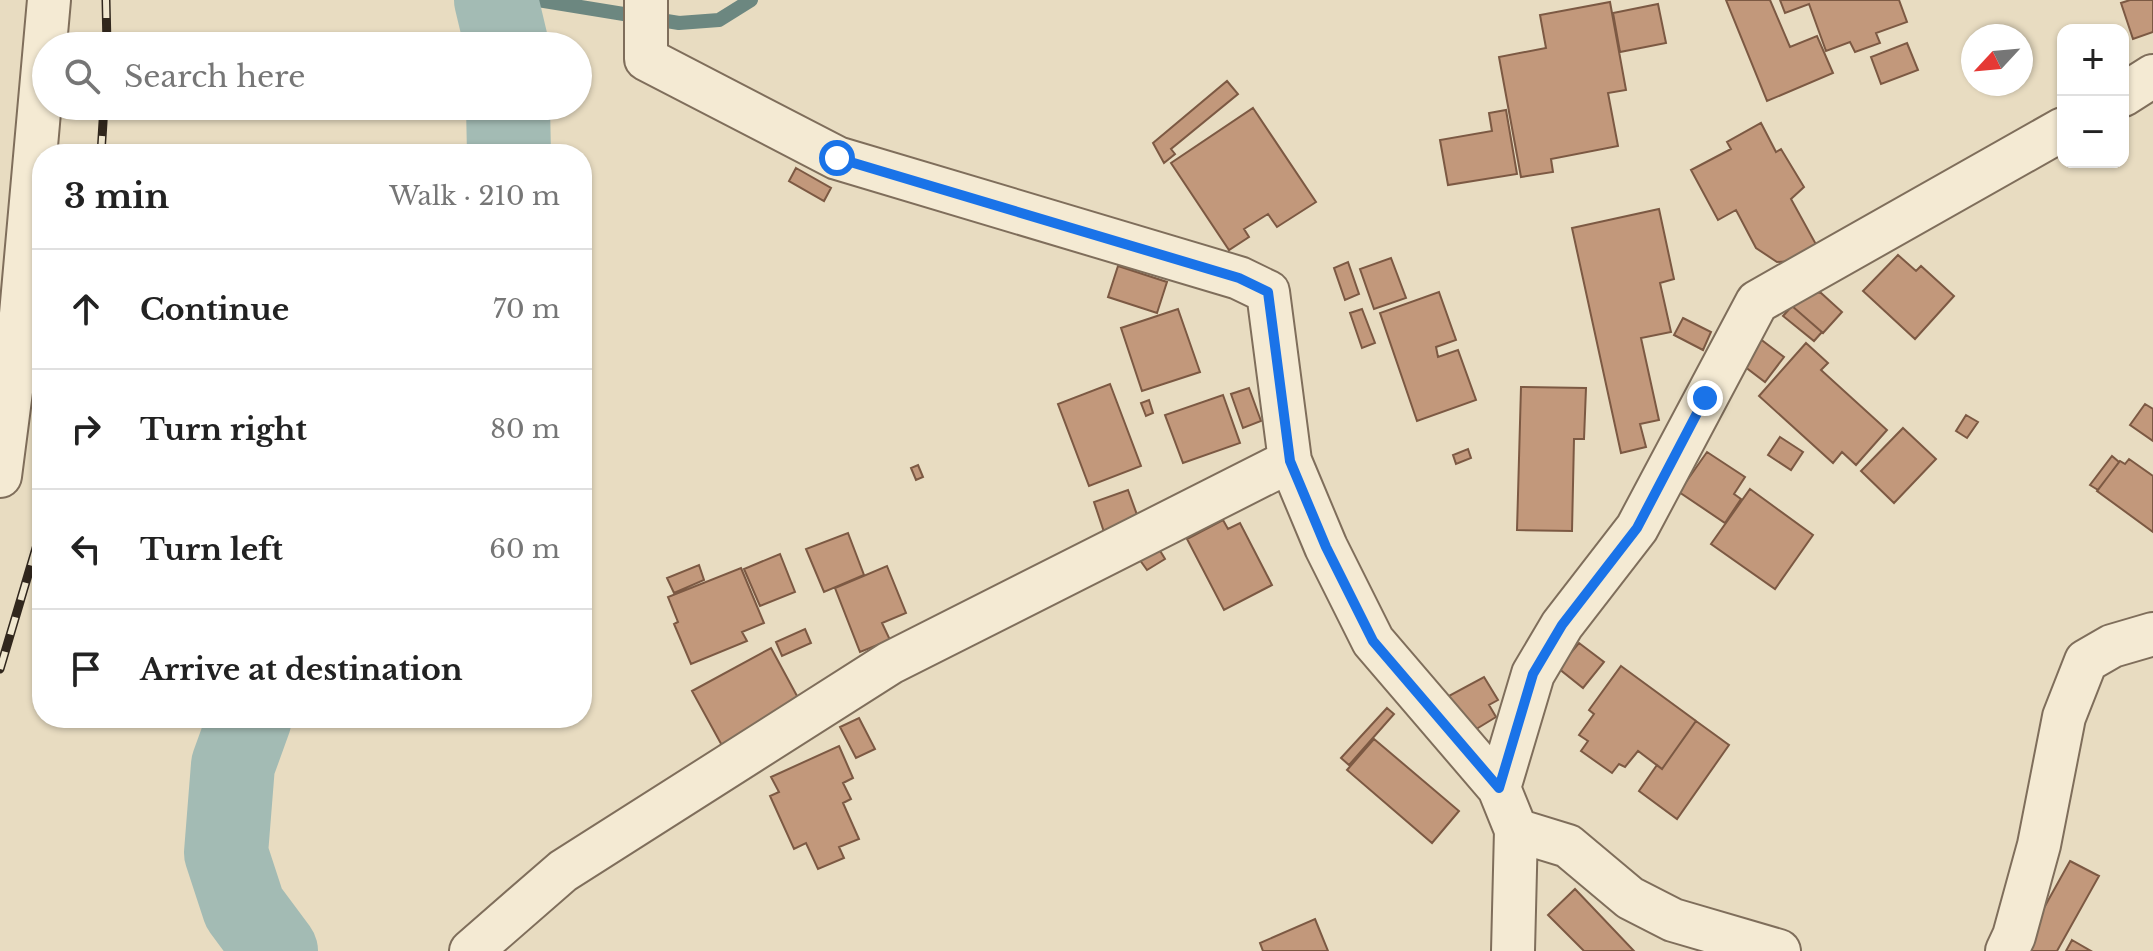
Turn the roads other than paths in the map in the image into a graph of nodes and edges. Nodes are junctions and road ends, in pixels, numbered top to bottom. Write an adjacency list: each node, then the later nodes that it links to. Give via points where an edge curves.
1 (49, 0): 3 (street)
2 (646, 13): 10 (street, via 646,59 837,158 1239,278 1268,292)
3 (46, 32)
4 (2153, 76): 5 (street)
5 (2129, 91)
6 (38, 120): 8 (street)
7 (2057, 132): 13 (street, via 1757,302 1637,528 1562,625 1533,674)
8 (36, 144)
9 (32, 191): 11 (street)
10 (1290, 461): 13 (street, via 1373,641); 15 (street, via 890,663 563,871)
11 (0, 476)
12 (2153, 634): 18 (street, via 2112,646 2086,661 2064,717 2039,845)
13 (1499, 788): 14 (street)
14 (1516, 830): 16 (street); 17 (street, via 1568,846 1630,898 1673,920)
15 (471, 951)
16 (1513, 951)
17 (1779, 951)
18 (2007, 951)

